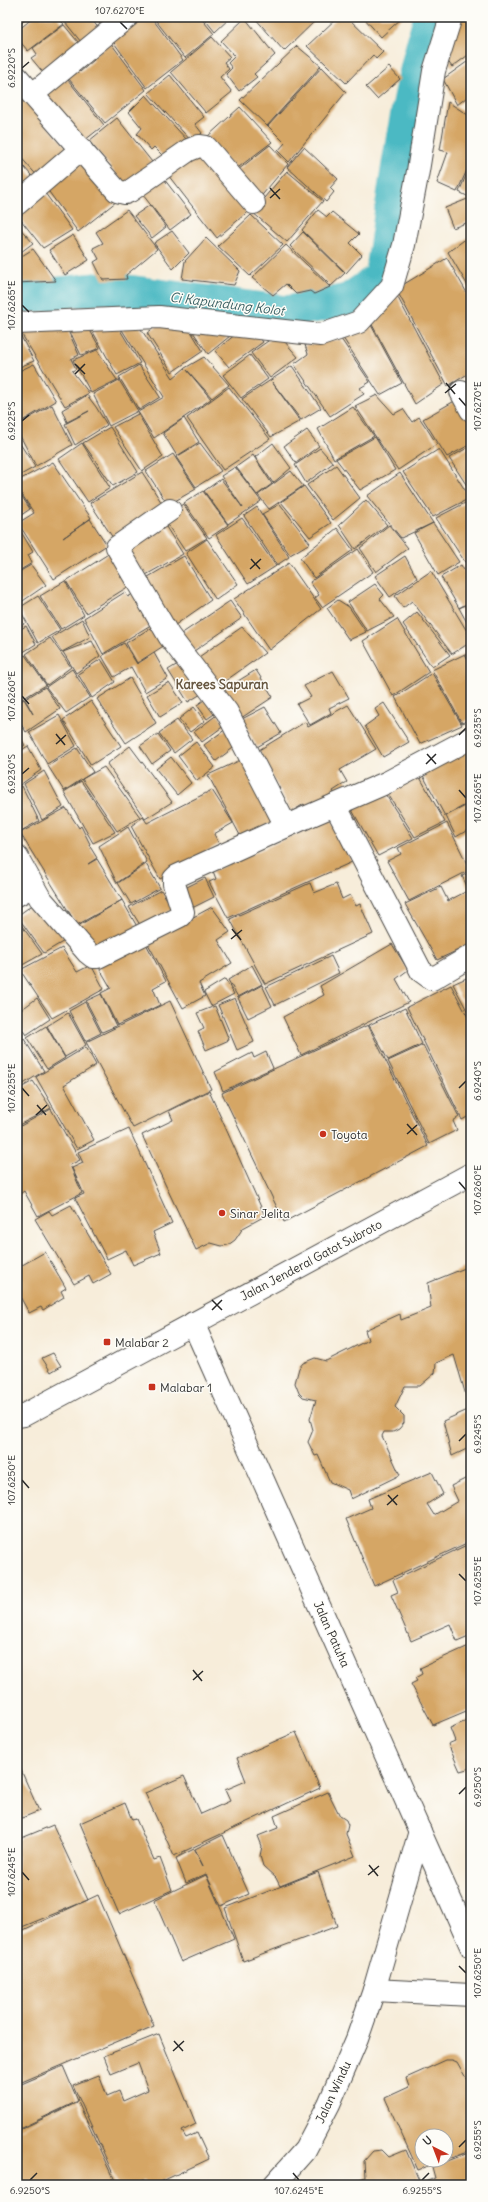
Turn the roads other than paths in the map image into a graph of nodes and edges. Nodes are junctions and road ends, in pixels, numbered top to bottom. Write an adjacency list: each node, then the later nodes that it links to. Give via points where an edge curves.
1 (127, 17): 4 (street)
2 (450, 17): 8 (street, via 434,71 408,223 392,286 358,322 322,335 159,317)
3 (17, 77): 4 (street)
4 (34, 94): 5 (street)
5 (81, 148): 6 (street, via 112,186 125,193 189,150 206,146); 7 (street)
6 (254, 203)
7 (17, 204)
8 (17, 323)
9 (170, 510): 12 (street, via 117,547 170,636 227,712)
10 (471, 738): 11 (street, via 388,782)
11 (335, 805): 12 (street); 15 (street, via 421,971 432,979)
12 (286, 826): 14 (street, via 177,876 174,884 183,912 180,916 98,957 88,954 53,914)
13 (17, 857): 14 (street)
14 (25, 890)
15 (471, 956)
16 (471, 1174): 17 (street, Jalan Jenderal Gatot Subroto)
17 (194, 1324): 18 (street, Jalan Jenderal Gatot Subroto); 19 (street, Jalan Patuha)
18 (19, 1419)
19 (420, 1831): 20 (street, Jalan Patuha); 21 (street, Jalan Windu)
20 (471, 1946)
21 (374, 1990): 22 (street); 23 (street, Jalan Windu, via 357,2039 305,2150)
22 (471, 1995)
23 (274, 2185)

